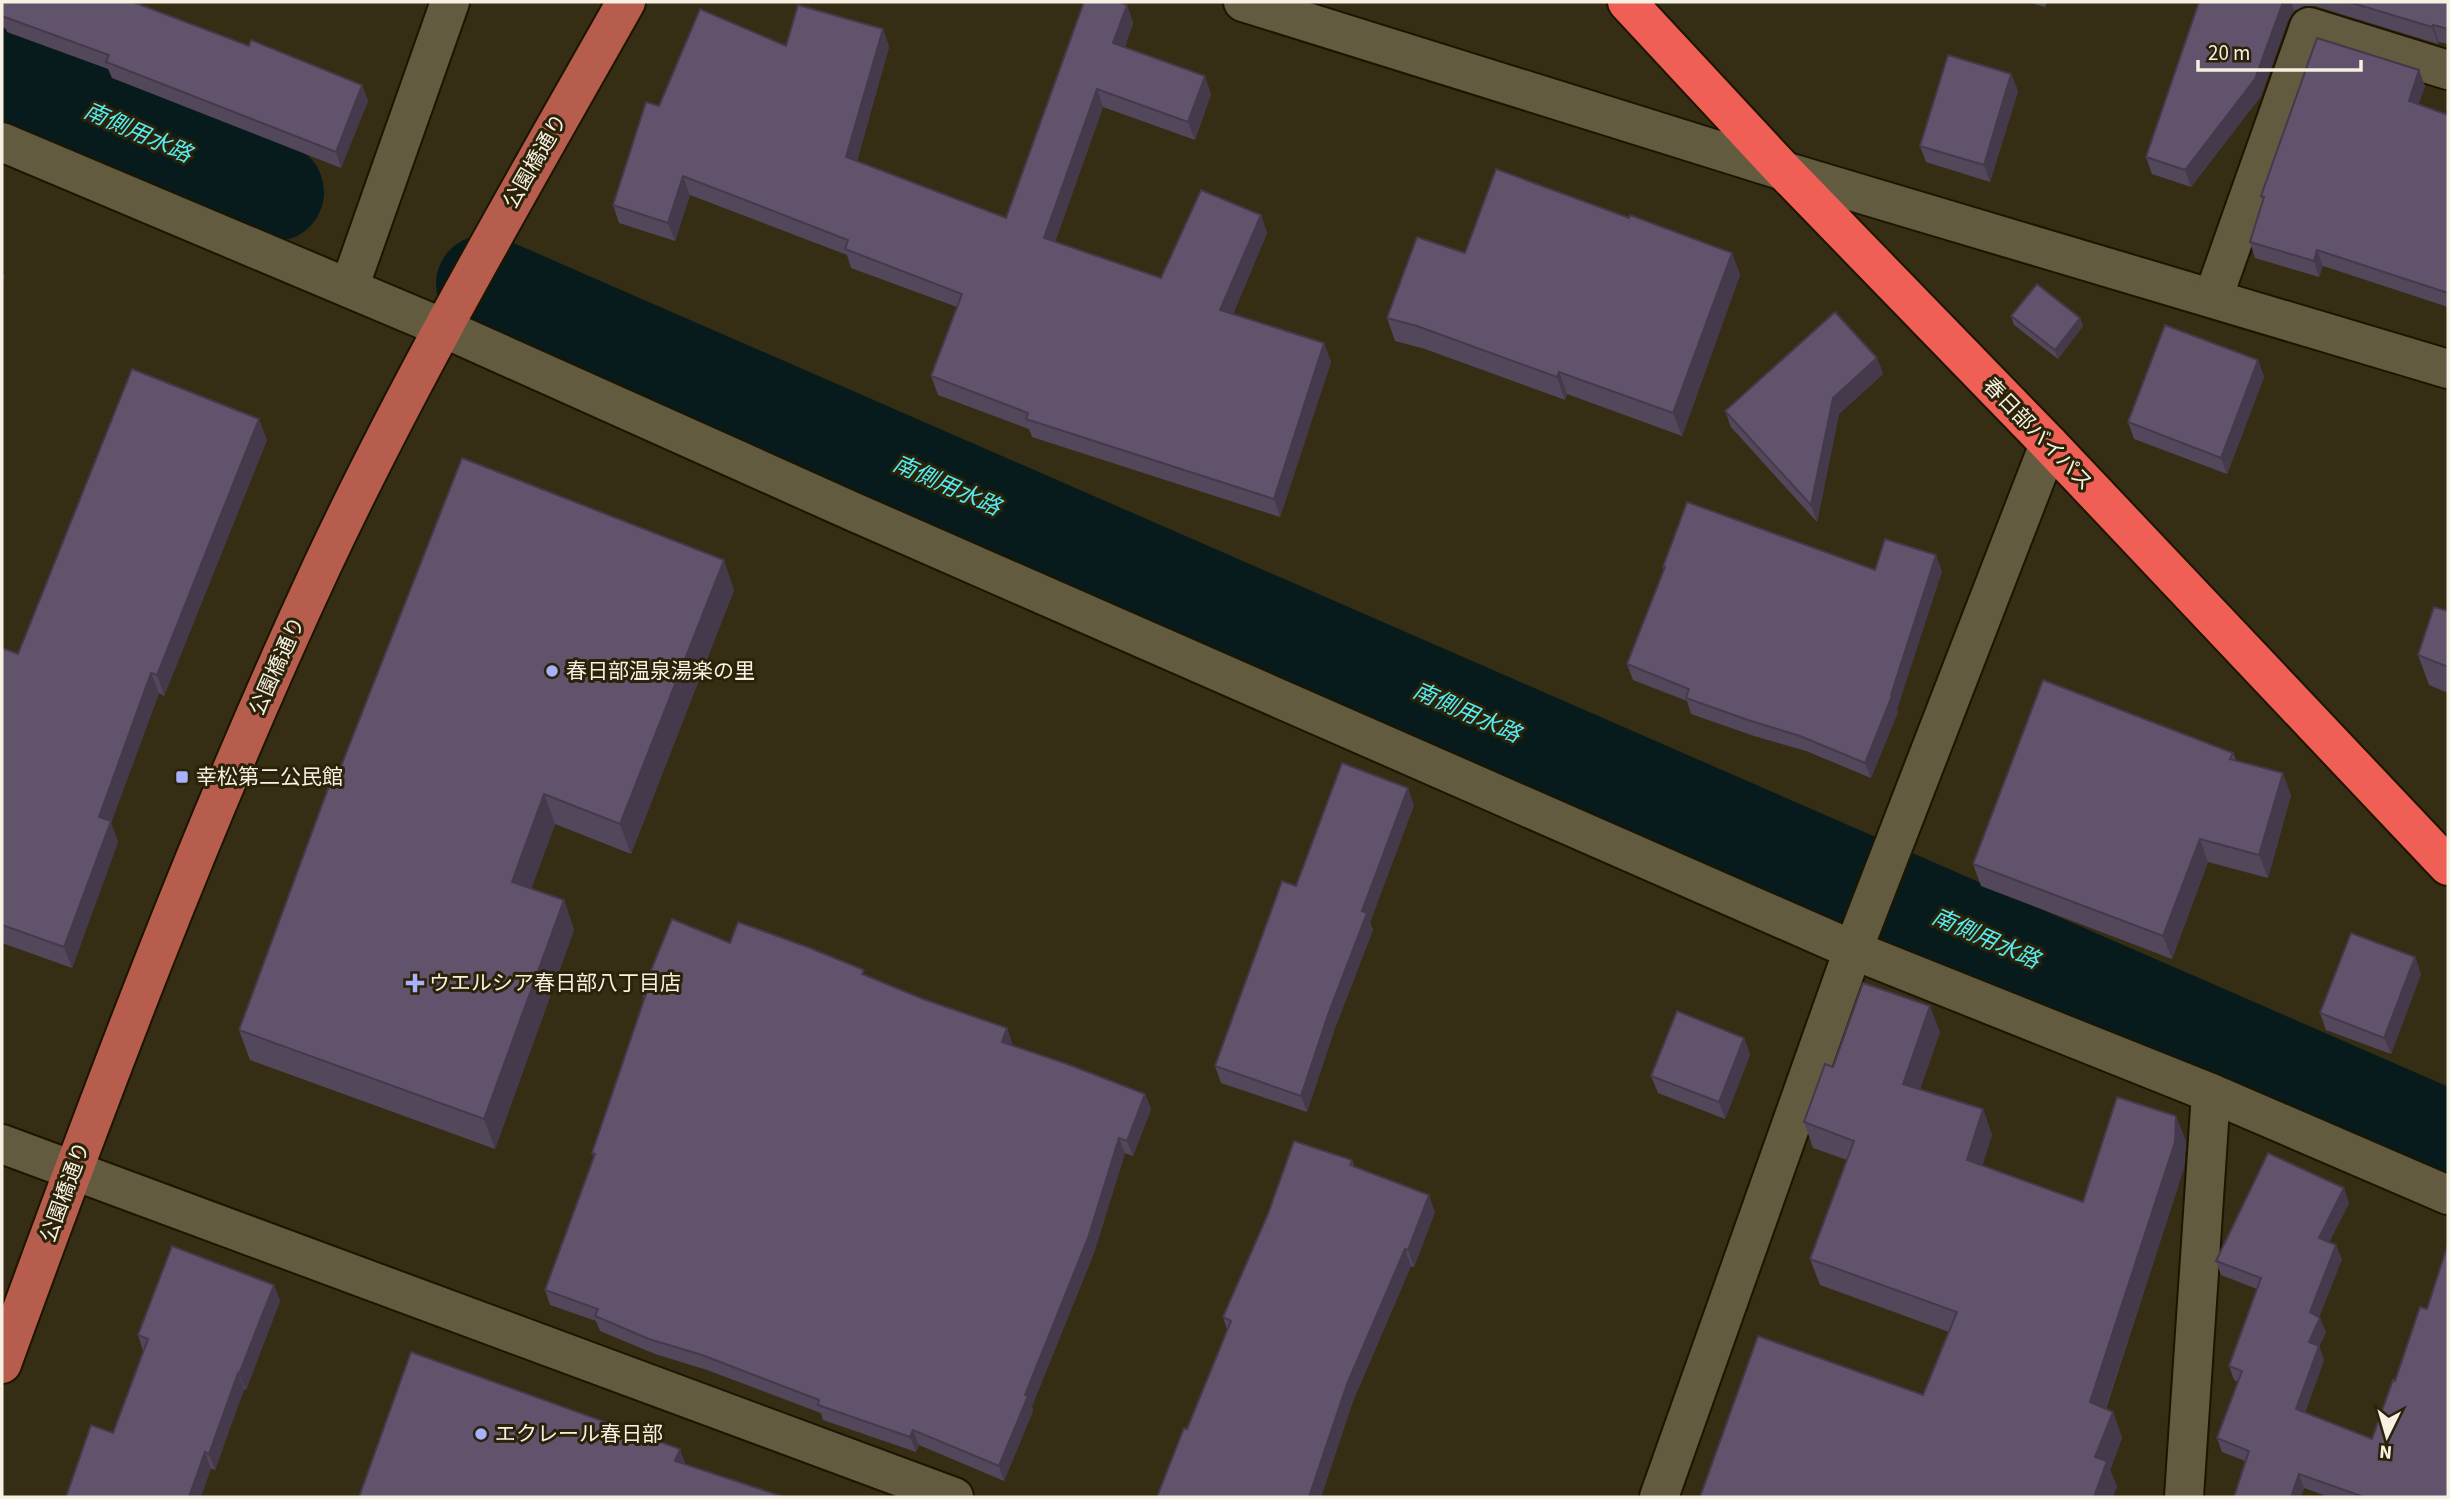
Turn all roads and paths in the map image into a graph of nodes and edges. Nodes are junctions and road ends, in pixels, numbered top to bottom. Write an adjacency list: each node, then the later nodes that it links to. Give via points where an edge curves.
1 (450, 2): 8 (street)
2 (626, 2): 10 (main road, 公園橋通り)
3 (1243, 2): 7 (street)
4 (1627, 2): 7 (highway, 春日部バイパス)
5 (2448, 70): 9 (street, via 2309,27)
6 (2, 142): 8 (street)
7 (1784, 171): 9 (street); 12 (highway, 春日部バイパス)
8 (349, 288): 10 (street)
9 (2213, 299): 11 (street)
10 (441, 327): 14 (street, via 854,512); 17 (main road, 公園橋通り, via 250,725)
11 (2448, 369)
12 (2049, 444): 13 (highway, 春日部バイパス); 14 (street)
13 (2448, 866)
14 (1860, 933): 15 (street); 21 (street)
15 (2211, 1093): 18 (street); 22 (street)
16 (2, 1144): 17 (street)
17 (72, 1171): 19 (main road, 公園橋通り); 20 (street)
18 (2448, 1195)
19 (2, 1364)
20 (954, 1497)
21 (1659, 1497)
22 (2184, 1497)

